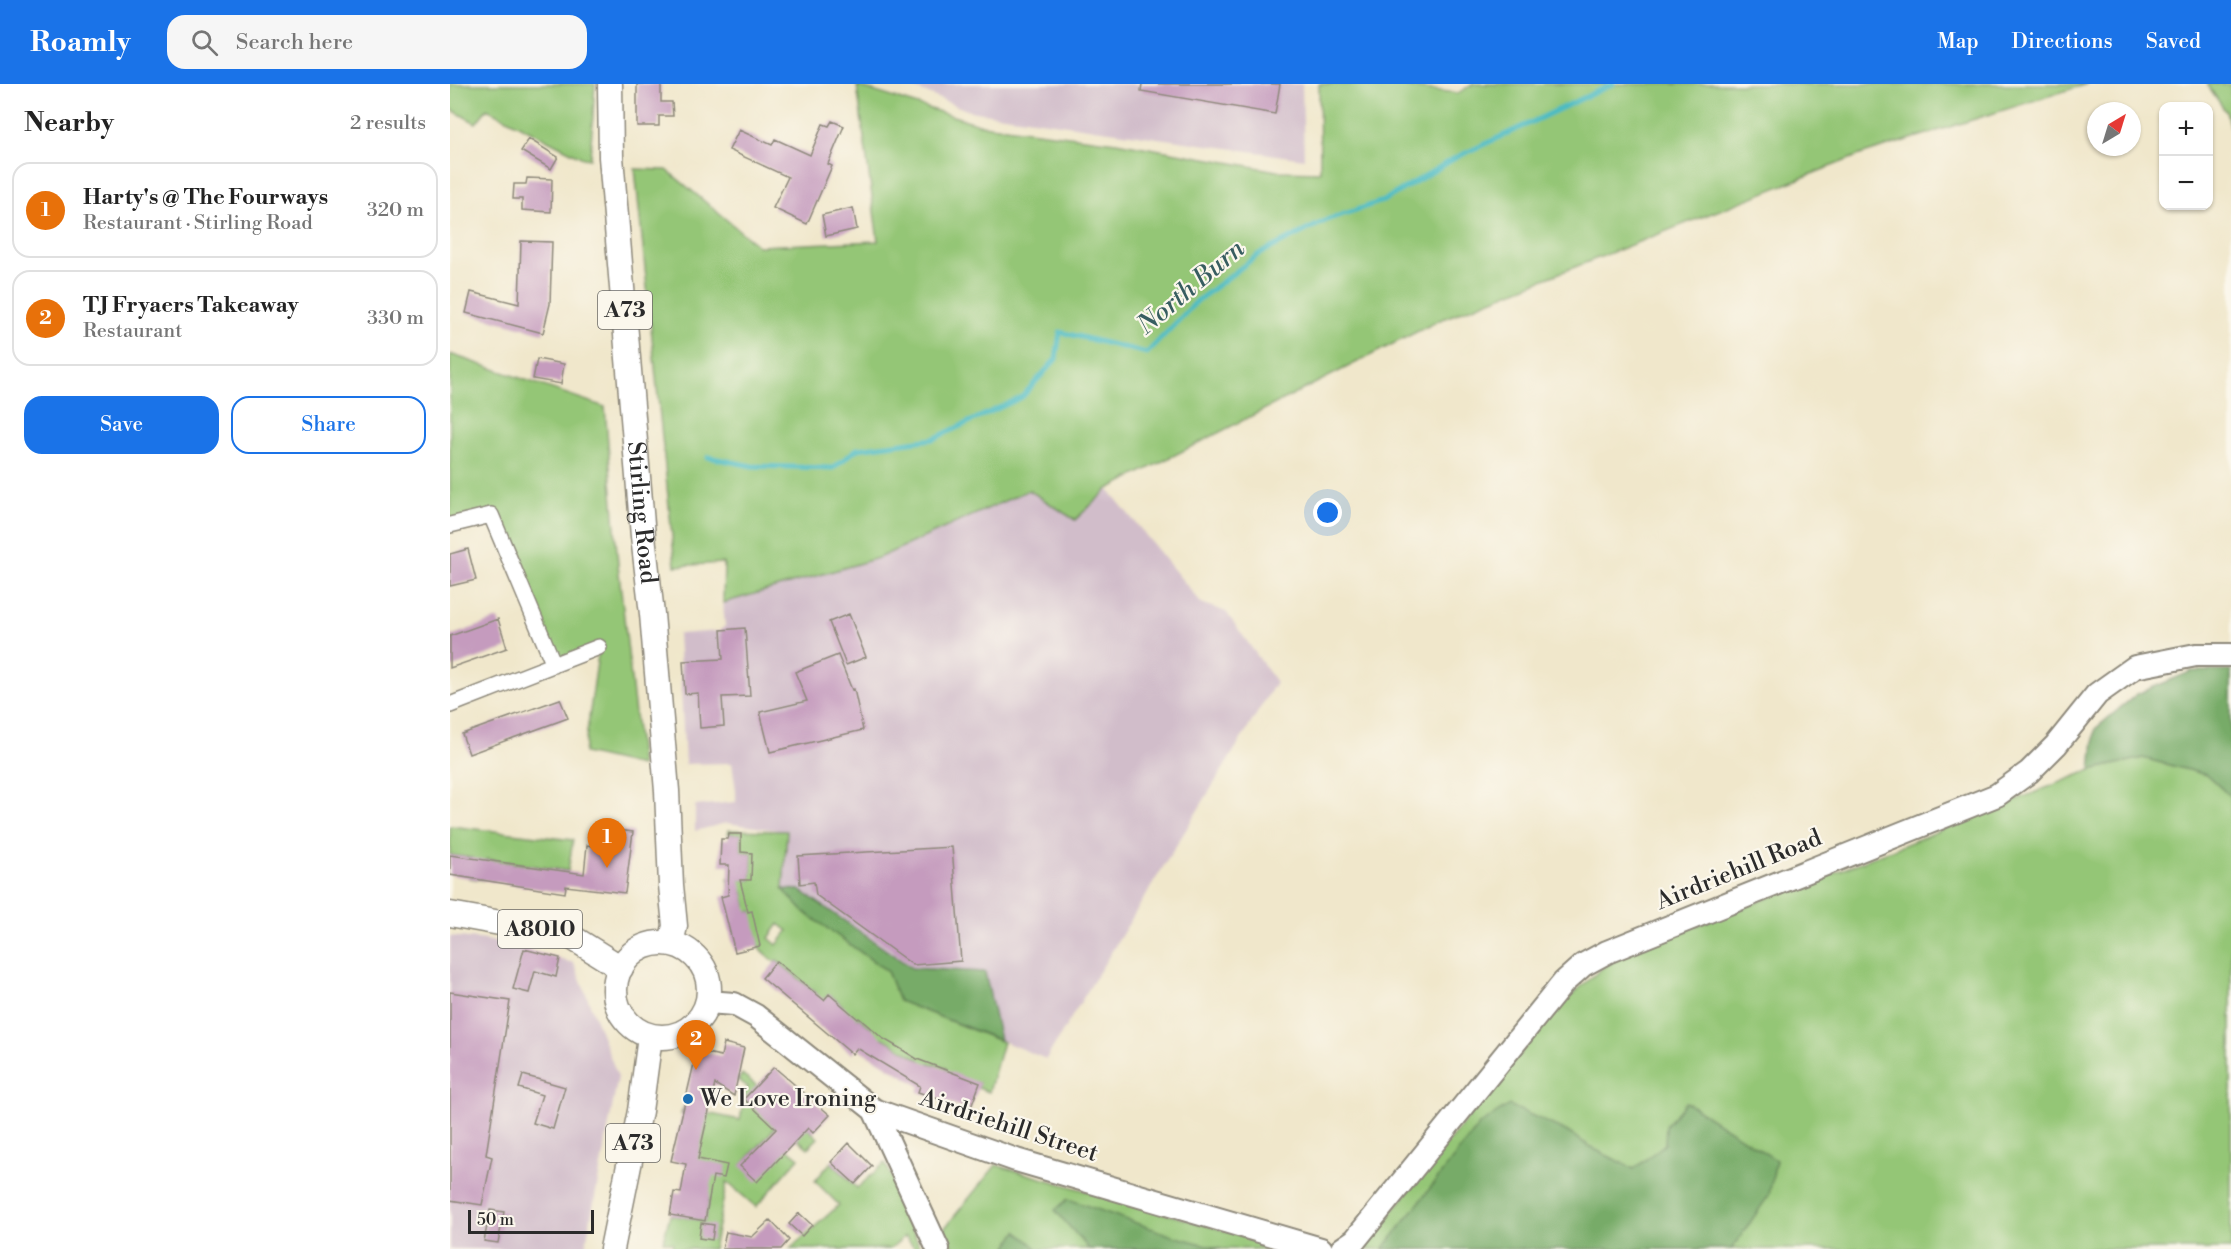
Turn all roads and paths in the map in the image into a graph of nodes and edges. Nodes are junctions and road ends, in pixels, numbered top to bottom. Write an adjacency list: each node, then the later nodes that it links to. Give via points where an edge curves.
1 (610, 84): 8 (main road, Stirling Road / A73, via 612,168 667,791 675,926)
2 (450, 525): 5 (street, via 491,514)
3 (599, 647): 5 (street)
4 (2231, 655): 16 (street, Airdriehill Road, via 2196,655 2135,667 2097,694 2044,758 1997,795 1583,965 1564,982 1354,1240)
5 (554, 665): 6 (street)
6 (450, 705)
7 (450, 914): 9 (main road, A8010, via 562,934)
8 (671, 943): 9 (main road, via 660,942 639,949); 10 (main road, via 692,952 701,962 709,985)
9 (621, 969): 11 (main road, via 615,984 615,1003 628,1024)
10 (708, 1002): 11 (main road, via 694,1025 684,1032 660,1039); 12 (street, Airdriehill Street, via 734,1004 756,1016)
11 (650, 1037): 13 (main road, A73, via 640,1111)
12 (874, 1110): 14 (street); 15 (street, Airdriehill Street, via 1016,1160)
13 (612, 1249)
14 (938, 1249)
15 (1322, 1249)
16 (1342, 1249)

